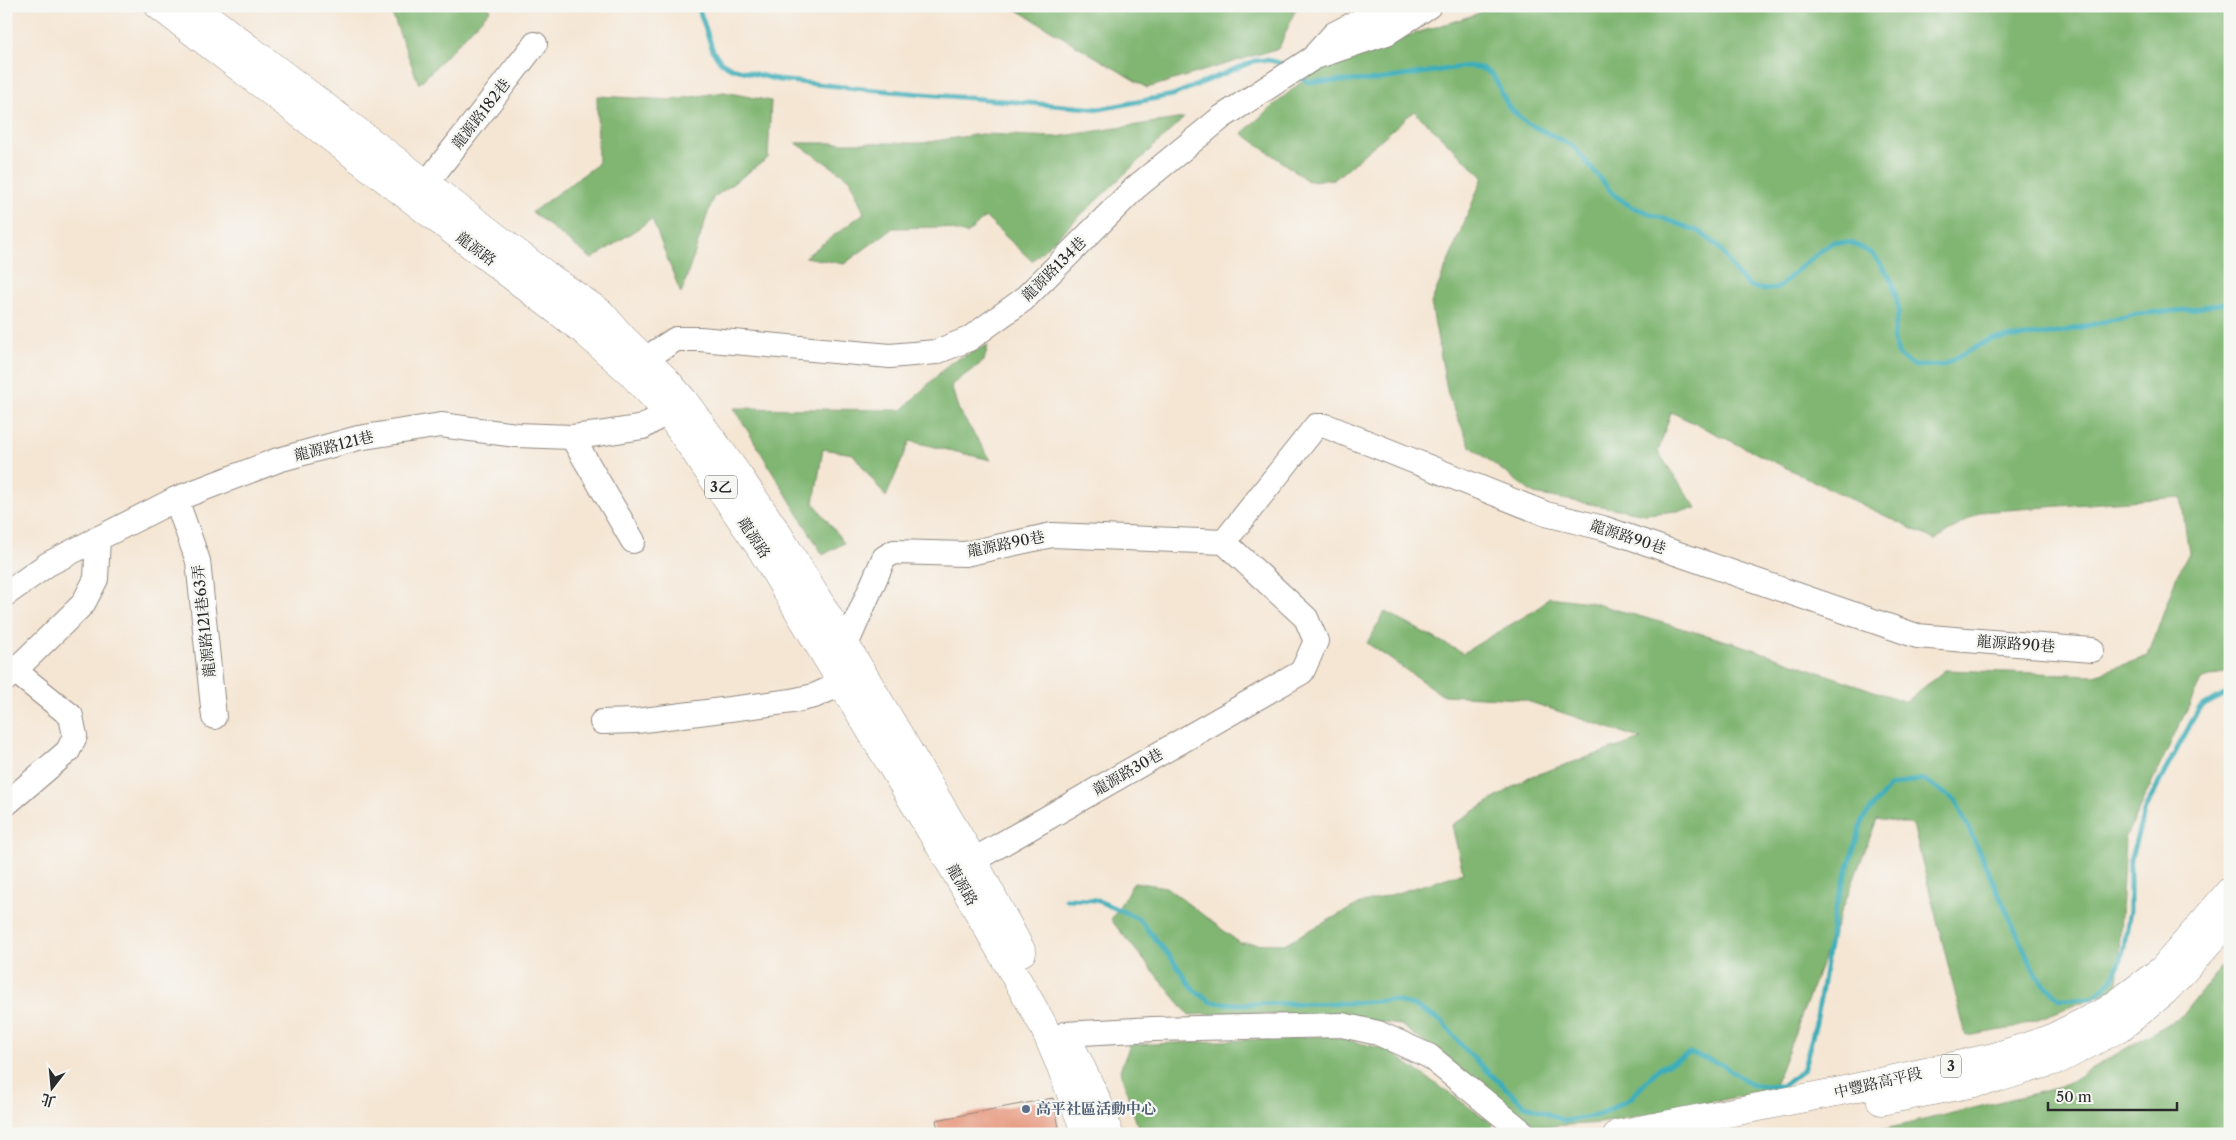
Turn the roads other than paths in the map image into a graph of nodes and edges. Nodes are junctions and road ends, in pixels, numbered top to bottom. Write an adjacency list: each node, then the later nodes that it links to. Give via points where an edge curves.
1 (159, 6): 8 (main road, 龍源路 / 3乙, via 585,332)
2 (193, 6): 7 (main road, 3乙)
3 (1396, 6): 6 (street, via 1334,34)
4 (1429, 6): 6 (street, 龍源路134巷, via 1387,33)
5 (535, 44): 7 (street, 龍源路182巷)
6 (1309, 60): 8 (street, 龍源路134巷, via 1222,117 1135,188 1023,300 969,339 936,352 890,356 676,339)
7 (426, 184): 8 (main road, 3乙, via 601,313 623,338)
8 (638, 366): 9 (main road, 3乙)
9 (676, 407): 10 (street, 龍源路121巷, via 643,428); 16 (main road, 3乙, via 748,490); 19 (main road, 龍源路 / 3乙, via 760,547)
10 (572, 437): 11 (street, 龍源路121巷, via 516,436 441,425 367,437 278,460); 13 (street)
11 (176, 499): 12 (street, 龍源路121巷); 20 (street, 龍源路121巷63弄, via 198,561)
12 (98, 538): 15 (street, 龍源路121巷, via 48,564); 18 (street, via 96,579 83,604)
13 (634, 541)
14 (1224, 542): 16 (street, 龍源路90巷, via 1052,535 965,554 894,552 884,558); 17 (street, 龍源路90巷, via 1316,426 1326,426 1546,514 1603,528 1917,636); 23 (street, 龍源路30巷, via 1306,618 1316,641 1302,672)
15 (6, 594)
16 (846, 645): 19 (main road, 3乙)
17 (2092, 650)
18 (11, 675): 22 (street, via 71,716 74,736 68,751)
19 (853, 679): 21 (street, via 814,696 792,701 636,721); 23 (main road, 3乙)
20 (214, 717)
21 (602, 722)
22 (6, 804)
23 (964, 865): 26 (main road, 3乙); 28 (main road, 龍源路 / 3乙, via 1043,1026)
24 (2230, 891): 27 (main road, 中豐路高平段 / 3, via 2162,970 2108,1010 2050,1039)
25 (2230, 920): 27 (main road, 中豐路高平段 / 3, via 2158,997 2121,1027 2060,1059 1994,1079)
26 (1065, 1034): 29 (main road, 3乙); 30 (street, via 1342,1025 1378,1033 1429,1056)
27 (1884, 1091): 31 (main road, 中豐路高平段 / 3); 32 (main road, 中豐路高平段 / 3)
28 (1086, 1134)
29 (1109, 1134)
30 (1525, 1134)
31 (1618, 1134)
32 (1715, 1134)

